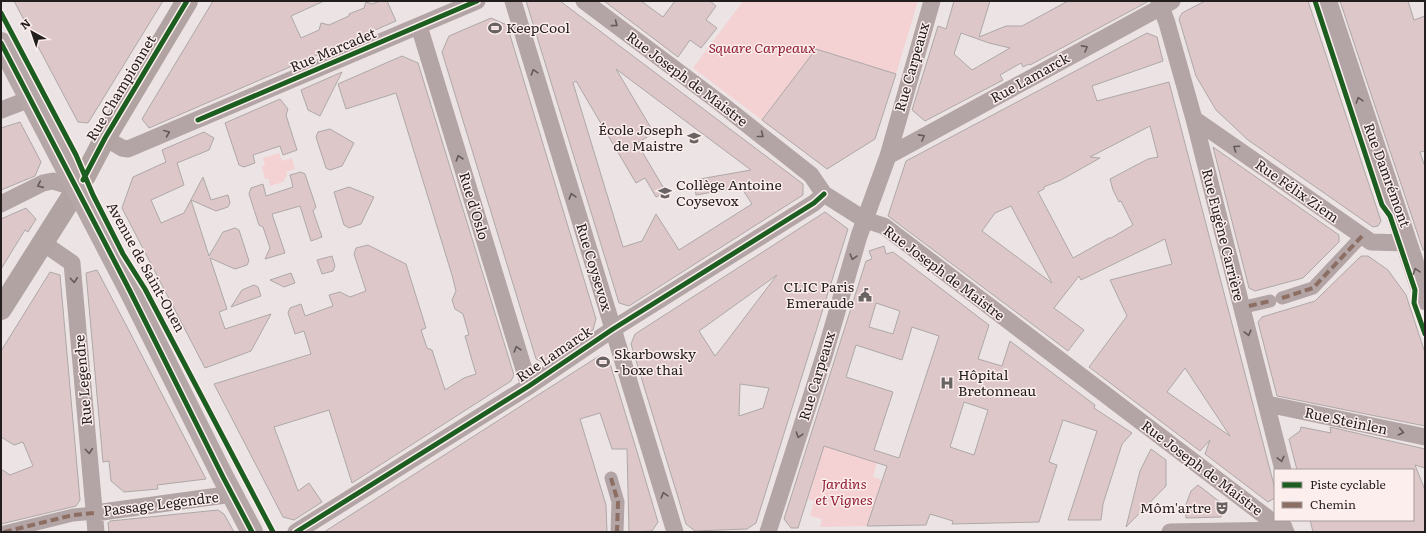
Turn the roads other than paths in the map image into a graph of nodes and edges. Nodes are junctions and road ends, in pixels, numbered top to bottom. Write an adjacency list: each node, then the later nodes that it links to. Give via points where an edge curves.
1 (187, 1): 13 (main road, Rue Championnet)
2 (477, 1): 8 (street, Rue Marcadet)
3 (513, 1): 25 (street, Rue Coysevox, one-way to 3)
4 (584, 1): 16 (street, Rue Joseph de Maistre, one-way to 16, via 811,175)
5 (932, 1): 14 (street, Rue Carpeaux)
6 (1326, 1): 21 (street, Rue Damrémont, one-way to 6)
7 (1164, 3): 12 (street, Rue Eugène Carrière); 14 (street, Rue Lamarck, one-way to 7)
8 (419, 26): 13 (street, Rue Marcadet, one-way to 8, via 128,149); 26 (street, Rue d'Oslo, one-way to 8)
9 (1, 43): 10 (main road, Avenue de Saint-Ouen)
10 (30, 99): 11 (street); 15 (main road, Avenue de Saint-Ouen)
11 (1, 110)
12 (1194, 119): 19 (street, Rue Félix Ziem, one-way to 12); 27 (street, Rue Eugène Carrière, one-way to 27)
13 (105, 138): 15 (main road, Rue Championnet)
14 (888, 156): 18 (street, Rue Carpeaux)
15 (77, 188): 17 (street, one-way to 17, via 53,181 43,183); 20 (main road, Rue Championnet); 31 (main road, Avenue de Saint-Ouen)
16 (824, 194): 18 (street, Rue Joseph de Maistre); 25 (street, Rue Lamarck, via 814,203)
17 (1, 204)
18 (866, 220): 33 (street, Rue Joseph de Maistre, via 884,226); 41 (street, Rue Carpeaux, one-way to 41)
19 (1362, 236): 21 (street, Rue Félix Ziem, via 1371,242); 23 (street, via 1313,288)
20 (42, 243): 24 (main road, Rue Championnet); 32 (street, Rue Legendre, one-way to 32, via 72,263)
21 (1407, 243): 22 (street, Rue Damrémont, one-way to 21)
22 (1425, 299)
23 (1249, 306)
24 (1, 309)
25 (613, 329): 26 (street, Rue Lamarck); 40 (street, Rue Coysevox, one-way to 25)
26 (529, 386): 38 (street, Rue Lamarck)
27 (1267, 404): 28 (street, Rue Steinlen, one-way to 28); 29 (street, Rue Eugène Carrière, one-way to 29)
28 (1425, 437)
29 (1283, 469)
30 (611, 478): 39 (street, via 618,502)
31 (233, 494): 32 (street, Passage Legendre); 37 (main road, Avenue de Saint-Ouen)
32 (95, 513): 35 (street, via 73,515); 36 (street, Rue Legendre)
33 (1274, 519)
34 (1285, 527): 42 (street)
35 (4, 532)
36 (96, 532)
37 (252, 532)
38 (296, 532)
39 (617, 532)
40 (675, 532)
41 (768, 532)
42 (1170, 532)

